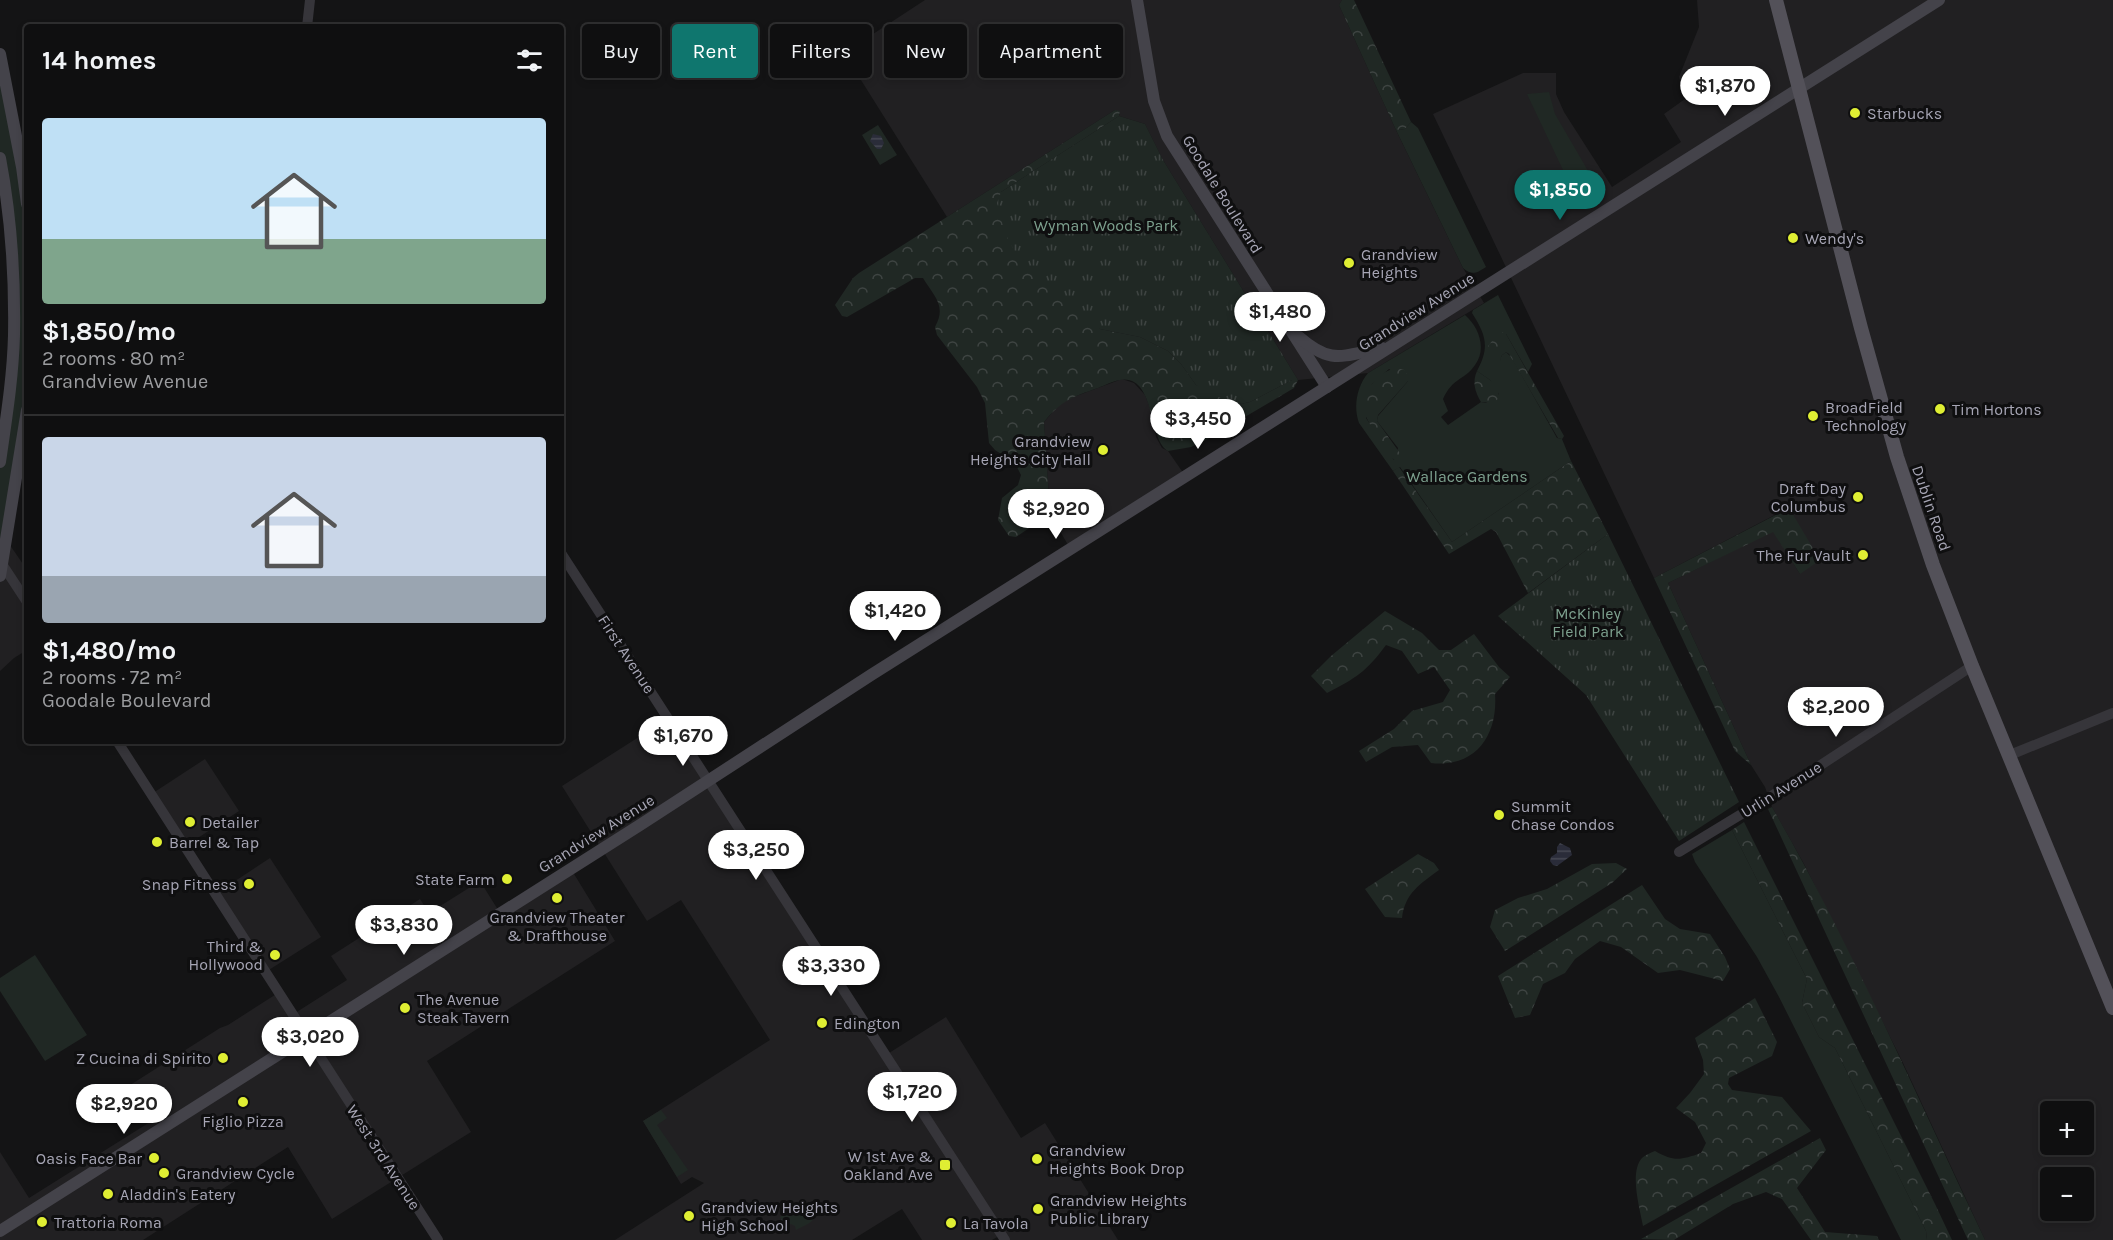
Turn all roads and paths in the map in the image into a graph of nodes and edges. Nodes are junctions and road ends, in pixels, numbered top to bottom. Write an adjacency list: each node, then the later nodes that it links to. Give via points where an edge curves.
1 (310, 0): 5 (street)
2 (1137, 0): 10 (main road, Goodale Boulevard, via 1154,101 1167,136)
3 (1776, 0): 7 (main road, Dublin Road)
4 (1939, 0): 7 (main road, Grandview Avenue)
5 (307, 24)
6 (0, 54): 9 (main road)
7 (1798, 88): 11 (main road, Grandview Avenue); 18 (main road, Dublin Road, via 1897,457)
8 (0, 158): 14 (main road, via 14,283 12,367)
9 (24, 181)
10 (1283, 320): 11 (main road, via 1324,355 1344,357); 12 (main road, Goodale Boulevard)
11 (1389, 346): 12 (main road, Grandview Avenue)
12 (1327, 387): 22 (main road, Grandview Avenue)
13 (24, 428): 16 (main road)
14 (0, 462)
15 (564, 558): 22 (street, First Avenue)
16 (1, 567): 17 (street)
17 (24, 598)
18 (1972, 666): 21 (main road, Dublin Road); 23 (street, Urlin Avenue)
19 (2113, 713): 21 (street)
20 (119, 744): 25 (street, West 3rd Avenue)
21 (2010, 755): 24 (main road, Dublin Road)
22 (708, 780): 25 (main road, Grandview Avenue); 28 (street, First Avenue)
23 (1679, 852)
24 (2113, 1008)
25 (307, 1036): 26 (main road, Grandview Avenue); 27 (street, West 3rd Avenue)
26 (0, 1231)
27 (438, 1240)
28 (1005, 1240)

